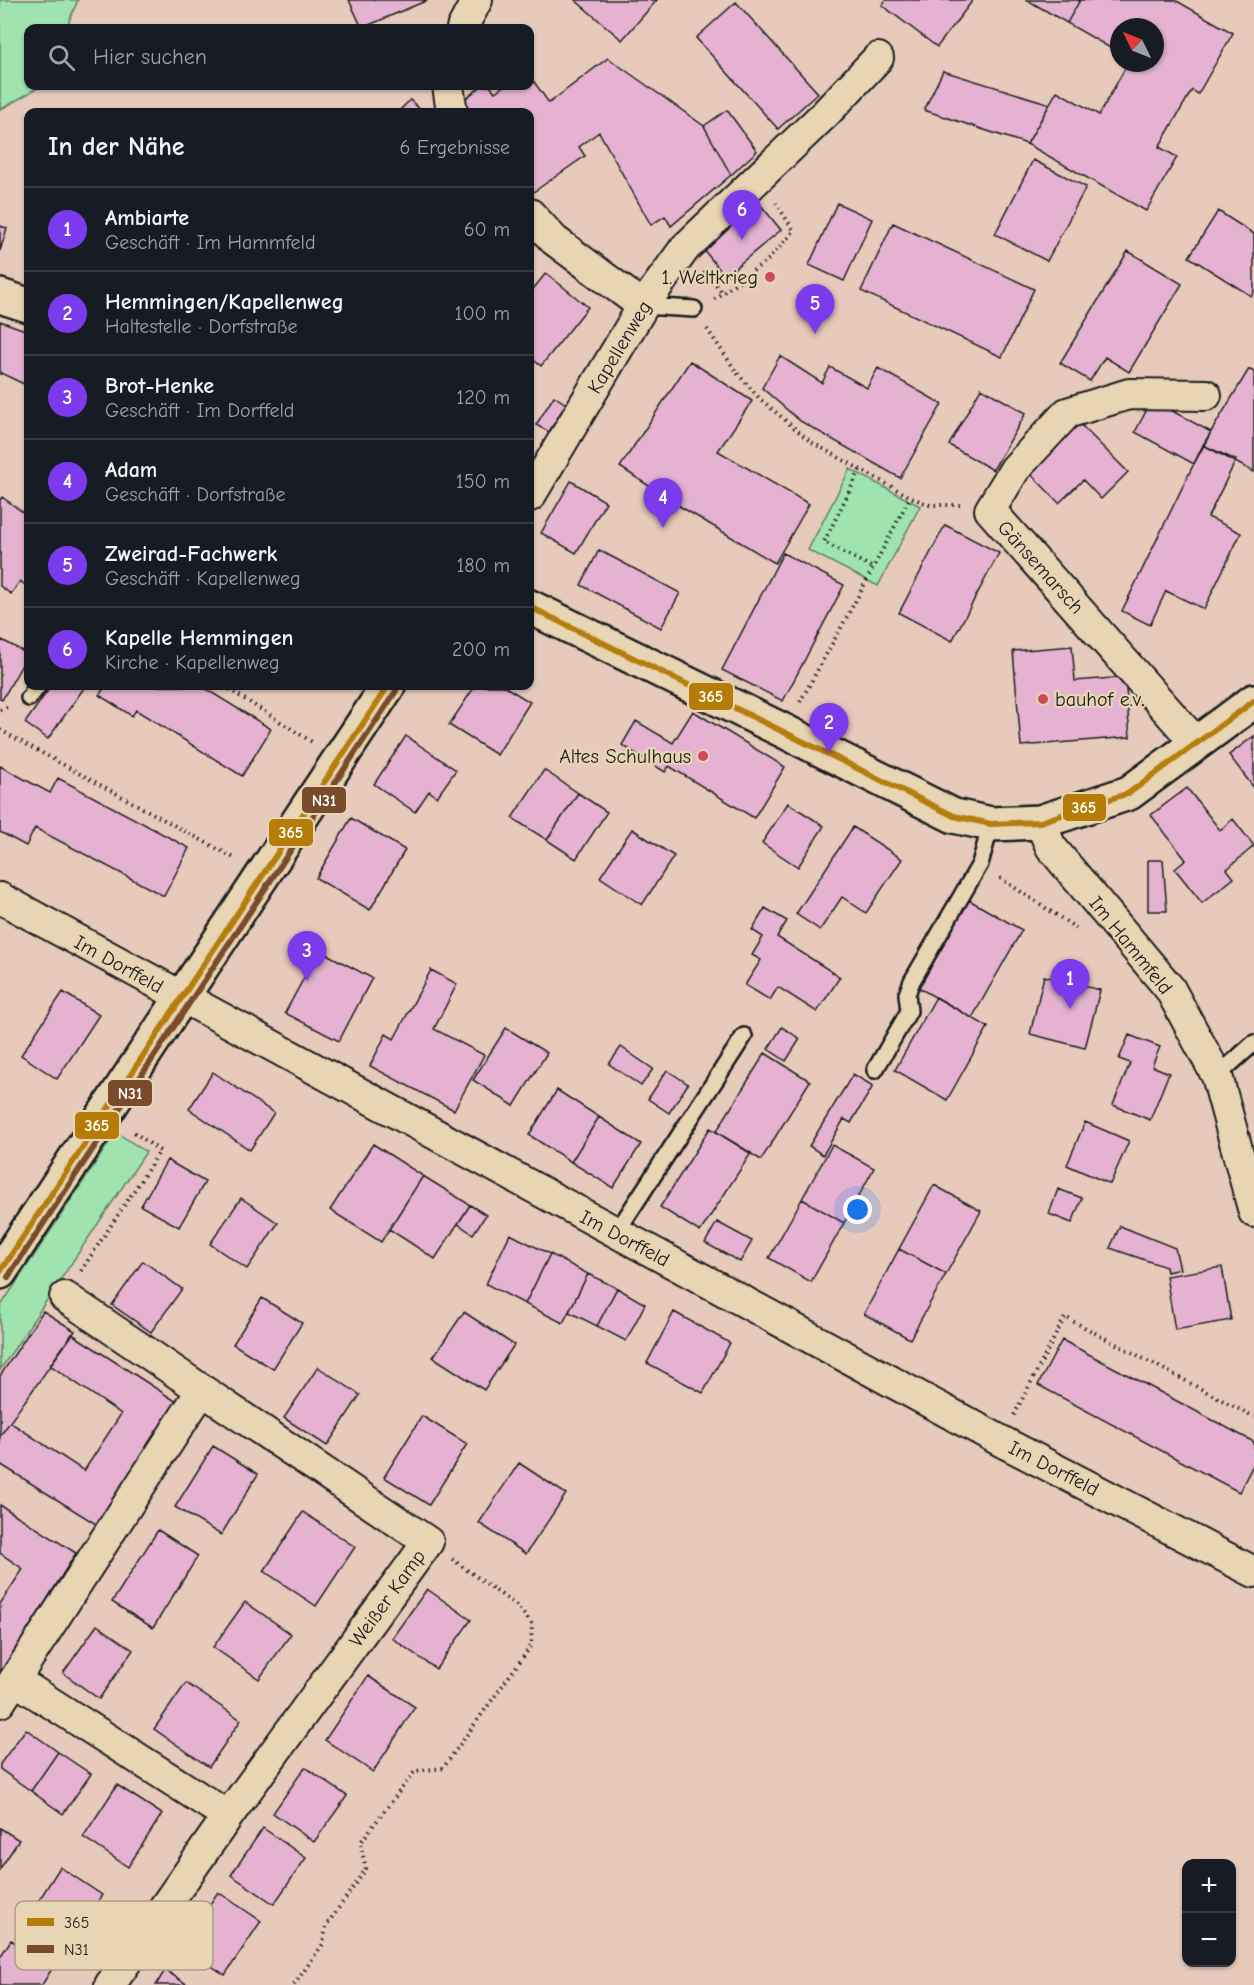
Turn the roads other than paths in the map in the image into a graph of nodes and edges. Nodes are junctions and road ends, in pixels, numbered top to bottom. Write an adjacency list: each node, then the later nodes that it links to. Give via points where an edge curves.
1 (477, 0): 2 (street)
2 (464, 24)
3 (878, 58): 9 (street, Kapellenweg, via 685,248)
4 (449, 90): 5 (street)
5 (451, 108)
6 (534, 218): 9 (street, via 554,240)
7 (0, 296): 8 (main road)
8 (24, 304)
9 (643, 306): 10 (lane); 12 (street, Kapellenweg)
10 (694, 309)
11 (1206, 395): 16 (street, Gänsemarsch, via 1129,394 1067,412 1015,469 990,510)
12 (534, 489)
13 (534, 609): 18 (main road, via 954,816)
14 (385, 690): 20 (main road)
15 (1254, 701): 16 (main road)
16 (1197, 744): 17 (main road, via 1129,794)
17 (1040, 822): 18 (main road); 24 (street, Im Hammfeld, via 1051,847 1170,989)
18 (991, 824): 23 (lane, via 980,864 912,981 907,994 909,1011)
19 (0, 898): 20 (street, Im Dorffeld)
20 (182, 998): 26 (street, Im Dorffeld); 27 (main road)
21 (744, 1036): 26 (lane)
22 (1254, 1043): 24 (lane)
23 (874, 1070)
24 (1217, 1076): 25 (street, Im Hammfeld)
25 (1254, 1212)
26 (616, 1233): 30 (street, Im Dorffeld, via 1001,1441)
27 (0, 1272)
28 (65, 1297): 29 (street, Weißer Kamp)
29 (202, 1390): 31 (street); 32 (street, Weißer Kamp, via 428,1542)
30 (1254, 1572)
31 (8, 1691): 32 (street)
32 (228, 1816): 33 (street, Weißer Kamp)
33 (169, 1901)
34 (120, 1970): 35 (street, Weißer Kamp)
35 (110, 1985)

